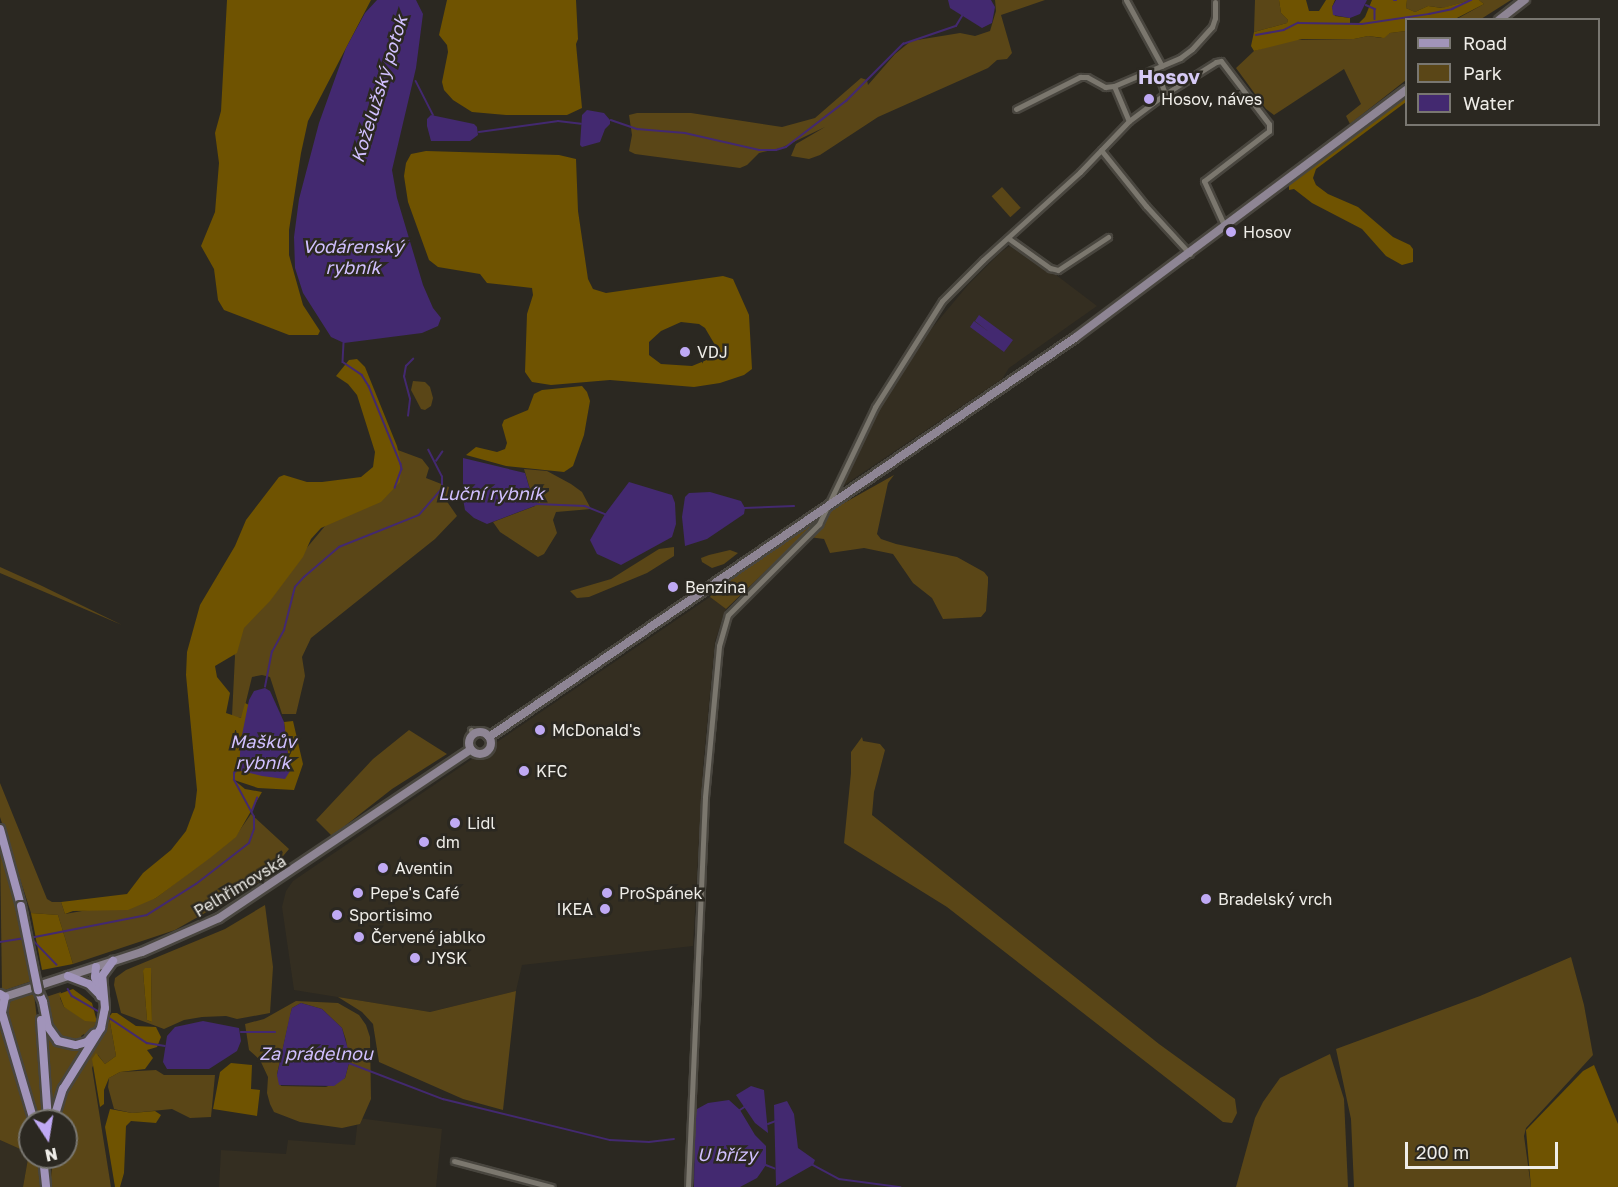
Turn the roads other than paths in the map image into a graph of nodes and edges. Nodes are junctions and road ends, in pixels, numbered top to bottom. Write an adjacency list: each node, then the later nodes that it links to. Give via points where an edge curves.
1 (1126, 0): 5 (street)
2 (1525, 0): 4 (main road)
3 (1215, 2): 5 (street, via 1215,18 1202,39 1180,58)
4 (1502, 18)
5 (1159, 68): 6 (street); 8 (street)
6 (1114, 86): 9 (street, via 1105,87 1080,77); 10 (street)
7 (1405, 91): 12 (main road)
8 (1165, 94): 10 (street); 12 (street, via 1221,61 1269,124 1269,131 1204,181)
9 (1016, 109)
10 (1129, 121): 11 (street)
11 (1101, 150): 14 (street); 15 (street)
12 (1225, 226): 15 (main road)
13 (1108, 237): 14 (street, via 1058,270)
14 (1008, 238): 16 (street, via 942,301 875,407)
15 (1191, 254): 16 (main road)
16 (829, 505): 17 (main road); 37 (street, via 819,524 728,615 722,631 705,797)
17 (489, 737): 18 (main road, via 487,751 478,754); 18 (main road, via 472,732)
18 (471, 749): 20 (main road, Pelhřimovská, via 231,912 168,942)
19 (0, 829): 26 (main road, bridge)
20 (113, 961): 21 (main road, Pelhřimovská); 23 (main road)
21 (96, 967): 22 (main road, Pelhřimovská); 23 (main road); 24 (main road)
22 (68, 976): 24 (main road, via 92,985); 25 (main road, Pelhřimovská)
23 (102, 976): 27 (main road)
24 (100, 995): 27 (main road)
25 (2, 996): 30 (main road)
26 (43, 1011): 29 (main road, via 50,1032 65,1045 87,1042); 32 (main road)
27 (103, 1011): 29 (main road)
28 (0, 1019): 30 (main road)
29 (101, 1022): 33 (main road, via 63,1089)
30 (8, 1030): 31 (main road)
31 (31, 1109)
32 (47, 1109)
33 (57, 1109)
34 (454, 1161): 36 (street)
35 (45, 1169): 38 (main road)
36 (525, 1184): 39 (street)
37 (689, 1185)
38 (46, 1187)
39 (552, 1187)

